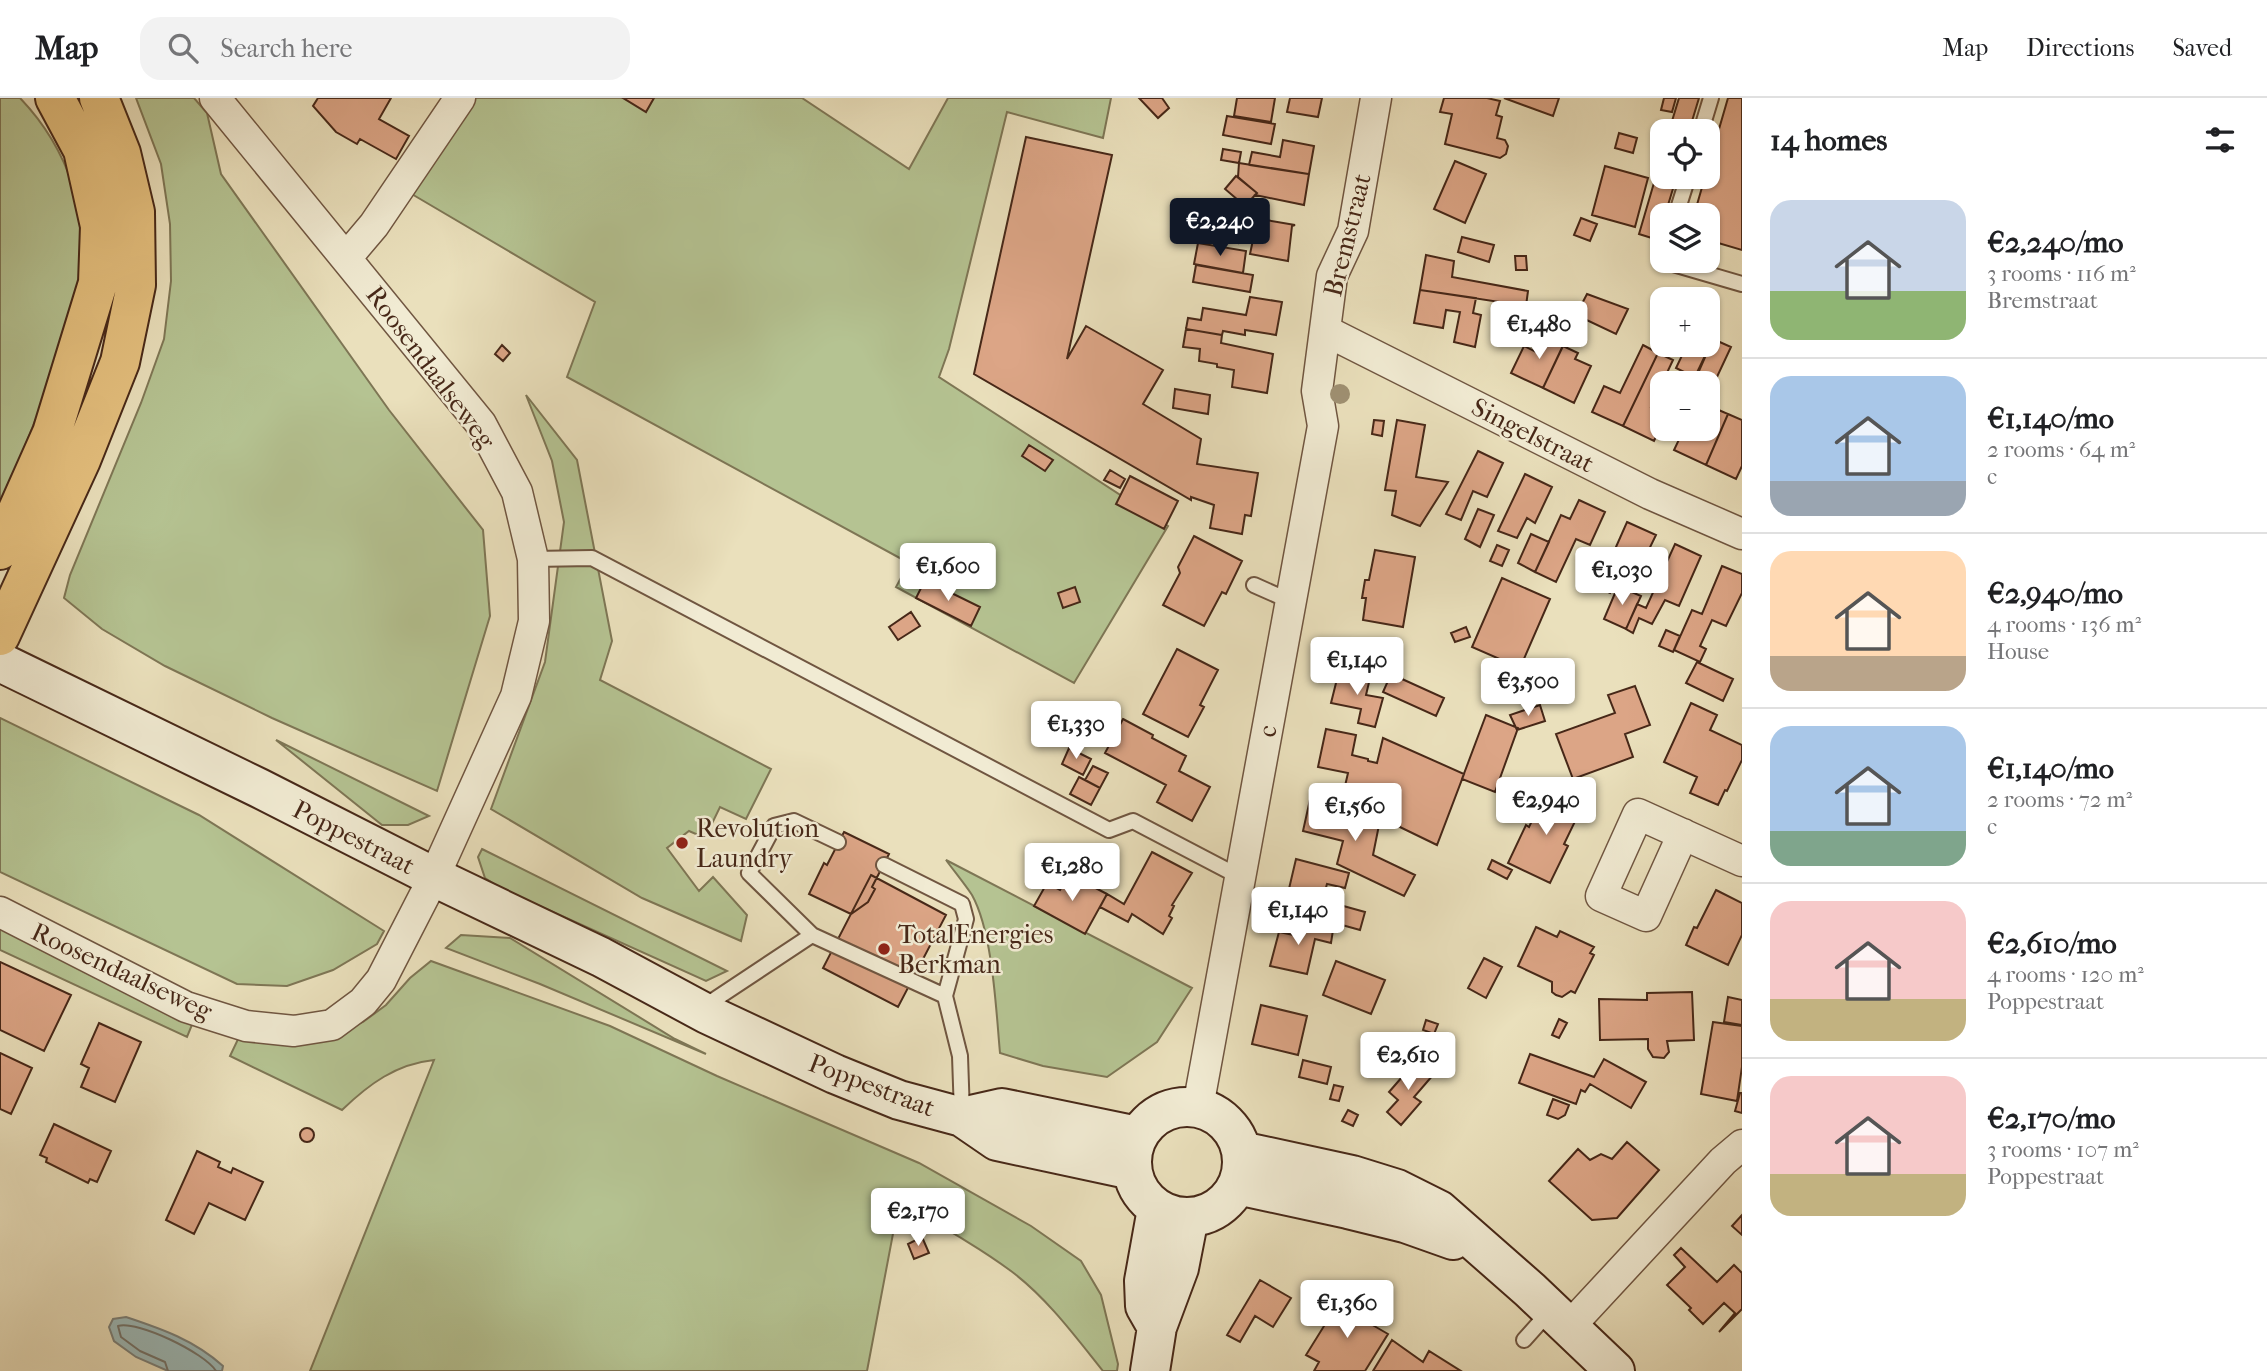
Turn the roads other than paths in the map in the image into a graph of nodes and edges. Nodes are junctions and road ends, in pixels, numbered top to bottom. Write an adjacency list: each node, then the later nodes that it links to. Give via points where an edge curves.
1 (55, 98): 13 (highway, via 83,150 100,226 99,283 52,433)
2 (99, 98): 17 (highway, via 121,153 135,212 136,285 120,362 81,460)
3 (215, 98): 8 (street, Roosendaalseweg)
4 (460, 98): 8 (street, via 374,225)
5 (1376, 98): 11 (street, Bremstraat, via 1353,231 1332,276)
6 (1710, 98): 7 (lane)
7 (1704, 119)
8 (346, 257): 14 (street, Roosendaalseweg, via 481,424 517,492)
9 (1704, 273): 10 (lane)
10 (1742, 284)
11 (1326, 331): 12 (street, Singelstraat, via 1650,494); 16 (street, c, via 1317,391 1323,426)
12 (1742, 534)
13 (0, 550)
14 (533, 559): 23 (street, Roosendaalseweg, via 534,621 516,696); 24 (lane, via 593,558 1109,830 1133,821)
15 (1254, 585): 16 (lane)
16 (1290, 601): 24 (street, c)
17 (0, 636)
18 (0, 662): 23 (street, Poppestraat)
19 (1682, 834): 21 (street)
20 (838, 842): 26 (lane, via 794,821 774,826 748,873)
21 (1742, 860)
22 (884, 865): 27 (lane, via 962,904 966,919)
23 (434, 877): 25 (street, Roosendaalseweg, via 381,980 363,1002 332,1024 294,1031 246,1027 186,1007); 28 (street, Poppestraat)
24 (1240, 877): 29 (street, c)
25 (0, 912)
26 (812, 935): 27 (lane); 28 (lane, via 714,1000)
27 (945, 996): 30 (lane, Poppestraat, via 960,1056)
28 (707, 1014): 30 (street, Poppestraat, via 899,1100)
29 (1198, 1107): 32 (street, via 1180,1106 1148,1121); 33 (street, via 1214,1113 1236,1136)
30 (962, 1117): 32 (street, Poppestraat, via 1002,1108)
31 (1742, 1145): 35 (street)
32 (1135, 1153): 34 (street, via 1136,1185 1145,1198)
33 (1239, 1168): 34 (street, via 1229,1198 1217,1208 1204,1214); 35 (street, via 1352,1175 1397,1189 1439,1210)
34 (1173, 1213): 37 (street, via 1144,1281 1145,1306 1157,1327)
35 (1560, 1318): 36 (lane); 38 (street)
36 (1524, 1340)
37 (1150, 1371)
38 (1615, 1371)

